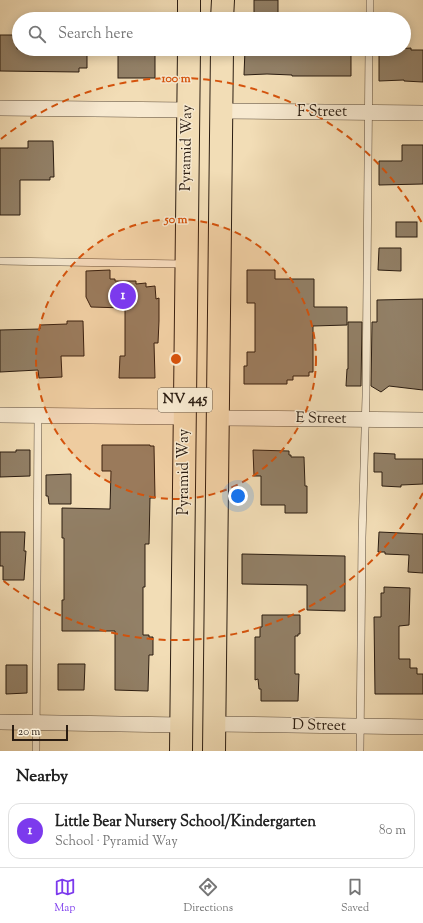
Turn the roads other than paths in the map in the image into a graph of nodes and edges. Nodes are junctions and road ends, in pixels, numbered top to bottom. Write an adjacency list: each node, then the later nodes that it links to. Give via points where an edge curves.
1 (189, 0): 4 (main road)
2 (223, 0): 5 (main road)
3 (370, 0): 6 (lane)
4 (189, 12)
5 (222, 12)
6 (370, 12)
7 (189, 56): 11 (main road, Pyramid Way / NV 445)
8 (222, 56): 12 (main road, NV 445)
9 (369, 56): 13 (lane)
10 (0, 108): 11 (street)
11 (187, 110): 16 (main road, Pyramid Way / NV 445)
12 (221, 111): 13 (street, F Street); 20 (main road, NV 445)
13 (368, 112): 14 (street, F Street); 21 (lane)
14 (423, 113)
15 (0, 262): 16 (lane)
16 (187, 264): 19 (main road, Pyramid Way / NV 445)
17 (0, 415): 18 (street)
18 (38, 416): 19 (street); 24 (lane)
19 (184, 417): 25 (main road, Pyramid Way / NV 445)
20 (218, 418): 21 (street, E Street); 26 (main road, NV 445)
21 (365, 420): 22 (street, E Street); 27 (lane)
22 (423, 420)
23 (0, 722): 24 (street)
24 (36, 722): 25 (street); 29 (lane)
25 (181, 724): 30 (main road, Pyramid Way / NV 445)
26 (215, 724): 27 (street, D Street); 31 (main road, NV 445)
27 (360, 726): 28 (street, D Street); 32 (lane)
28 (423, 727)
29 (36, 751)
30 (181, 751)
31 (214, 751)
32 (360, 751)

